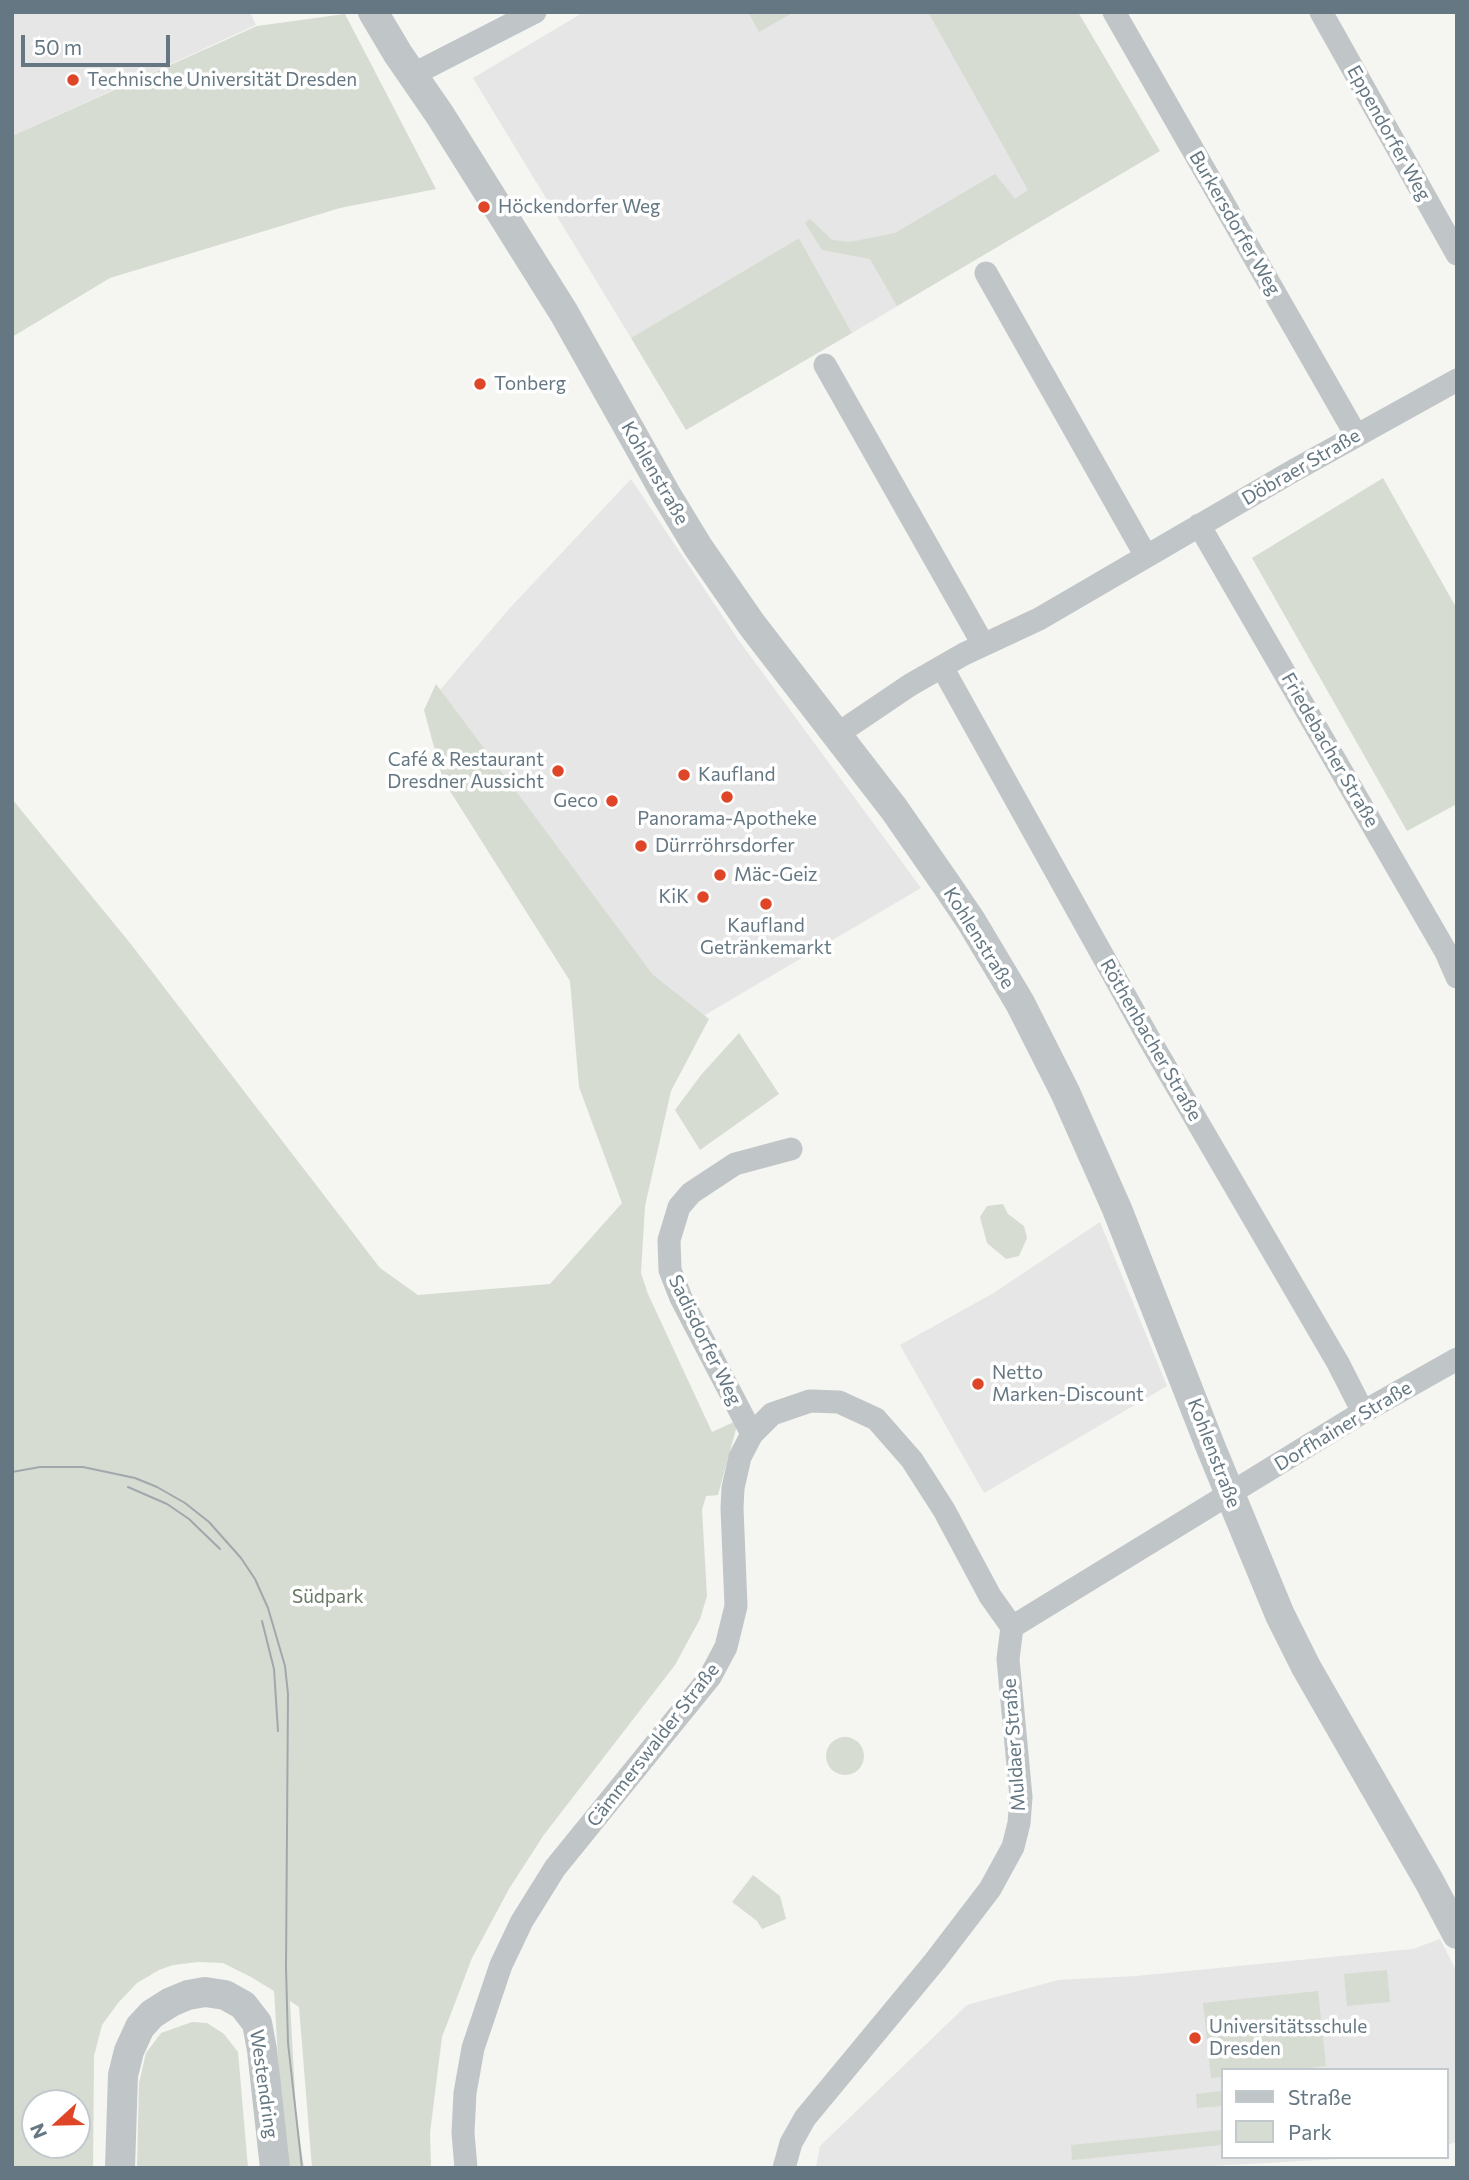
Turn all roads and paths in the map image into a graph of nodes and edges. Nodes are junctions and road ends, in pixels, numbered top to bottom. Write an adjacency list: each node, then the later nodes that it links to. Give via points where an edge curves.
1 (373, 12): 5 (street, Kohlenstraße)
2 (535, 12): 5 (street)
3 (1114, 12): 10 (street, Burkersdorfer Weg)
4 (1321, 12): 6 (street, Eppendorfer Weg)
5 (411, 75): 15 (street, Kohlenstraße, via 564,313 698,547)
6 (1457, 254)
7 (986, 273): 12 (street)
8 (825, 365): 13 (street)
9 (1457, 380): 10 (street, Döbraer Straße)
10 (1356, 435): 11 (street, Döbraer Straße)
11 (1199, 525): 12 (street, Döbraer Straße); 16 (street, Friedebacher Straße)
12 (1146, 556): 13 (street, Döbraer Straße, via 1039,619)
13 (983, 643): 14 (street, Döbraer Straße)
14 (942, 667): 15 (street, Döbraer Straße); 19 (street, Röthenbacher Straße, via 1147,1037)
15 (836, 735): 21 (street, Kohlenstraße, via 946,884 1020,1003 1117,1209)
16 (1457, 977)
17 (791, 1149): 20 (street, Sadisdorfer Weg, via 735,1164 691,1193 679,1207 668,1240 670,1270 681,1298)
18 (1457, 1359): 19 (street, Dorfhainer Straße)
19 (1363, 1412): 21 (street, Dorfhainer Straße)
20 (752, 1434): 22 (street, Cämmerswalder Straße, via 772,1414 810,1401 839,1402 876,1419 912,1460); 26 (street, Cämmerswalder Straße, via 740,1457 733,1488 736,1606 726,1647 710,1677 555,1868 522,1921 501,1965 473,2048 465,2093)
21 (1230, 1494): 22 (street); 23 (street, Kohlenstraße, via 1306,1667)
22 (1012, 1628): 27 (street, Muldaer Straße, via 1007,1659 1021,1797 1013,1847 990,1889 935,1961 805,2118)
23 (1457, 1934)
24 (120, 2168): 25 (street, Westendring, via 123,2075 140,2027 171,2002 205,1992 243,2004 257,2023)
25 (275, 2168)
26 (466, 2168)
27 (784, 2168)

